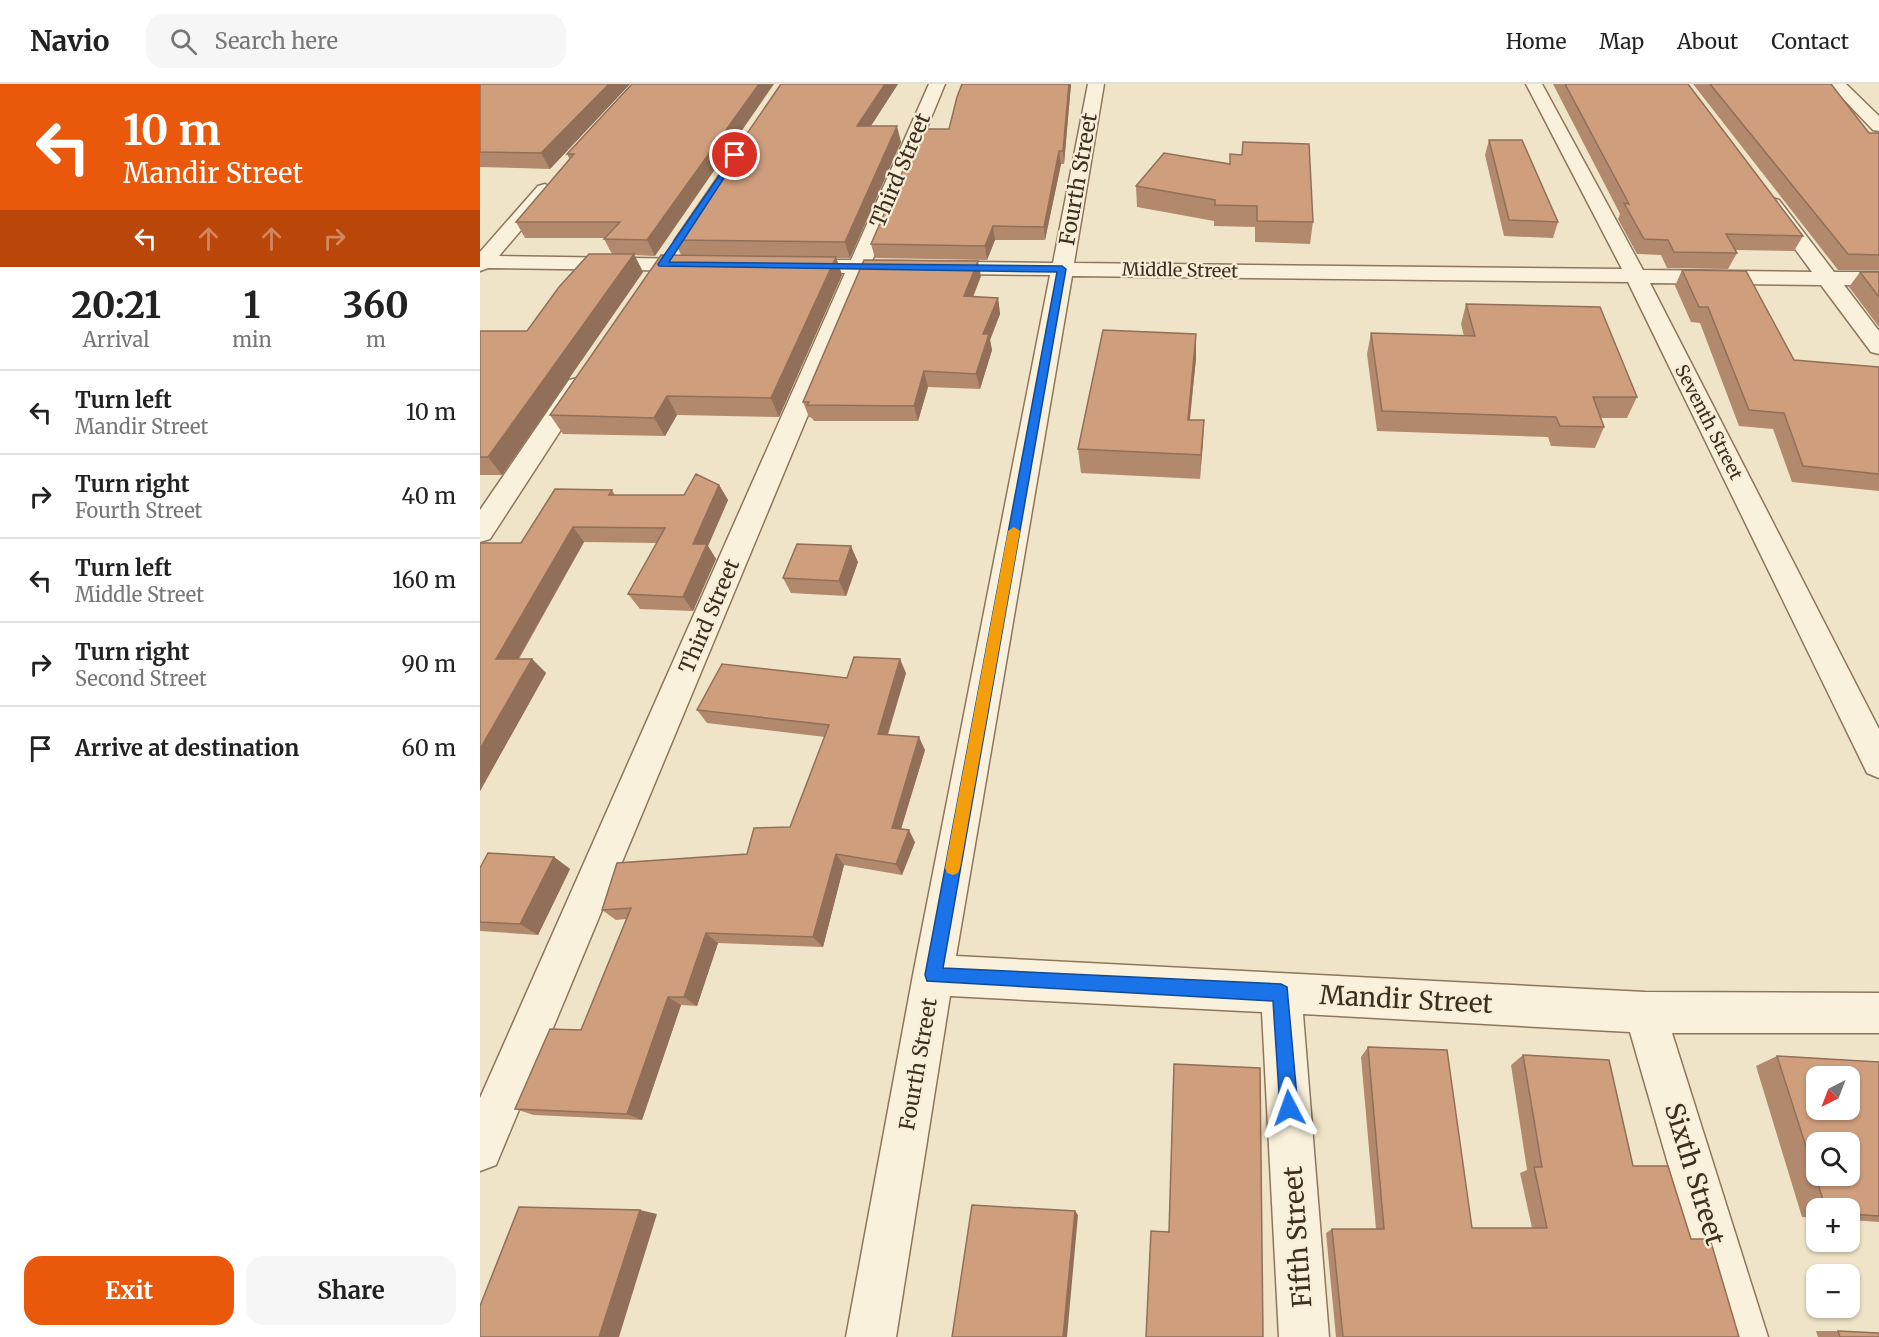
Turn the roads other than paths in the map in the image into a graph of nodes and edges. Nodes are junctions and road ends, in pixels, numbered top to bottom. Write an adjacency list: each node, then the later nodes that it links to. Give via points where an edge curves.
1 (937, 84): 11 (street, Third Street)
2 (1096, 84): 12 (street, Fourth Street)
3 (1534, 84): 13 (street, Seventh Street)
4 (1838, 84): 5 (street)
5 (1879, 126)
6 (561, 171): 8 (street)
7 (1758, 186): 14 (street)
8 (481, 263): 9 (street)
9 (720, 265)
10 (778, 266): 11 (street, Middle Street)
11 (859, 267): 12 (street, Middle Street); 24 (street, Third Street)
12 (1062, 269): 13 (street, Middle Street); 20 (street, Fourth Street)
13 (1636, 276): 14 (street, Middle Street); 19 (street, Seventh Street)
14 (1827, 278): 15 (street, Middle Street); 16 (street)
15 (1879, 279)
16 (1879, 347)
17 (591, 367): 18 (street)
18 (480, 532)
19 (1879, 763)
20 (933, 975): 21 (street, Mandir Street); 25 (street, Fourth Street)
21 (1281, 993): 22 (street, Mandir Street); 26 (street, Fifth Street)
22 (1646, 1012): 23 (street, Mandir Street); 27 (street, Sixth Street)
23 (1879, 1013)
24 (480, 1149)
25 (871, 1337)
26 (1304, 1337)
27 (1743, 1337)

